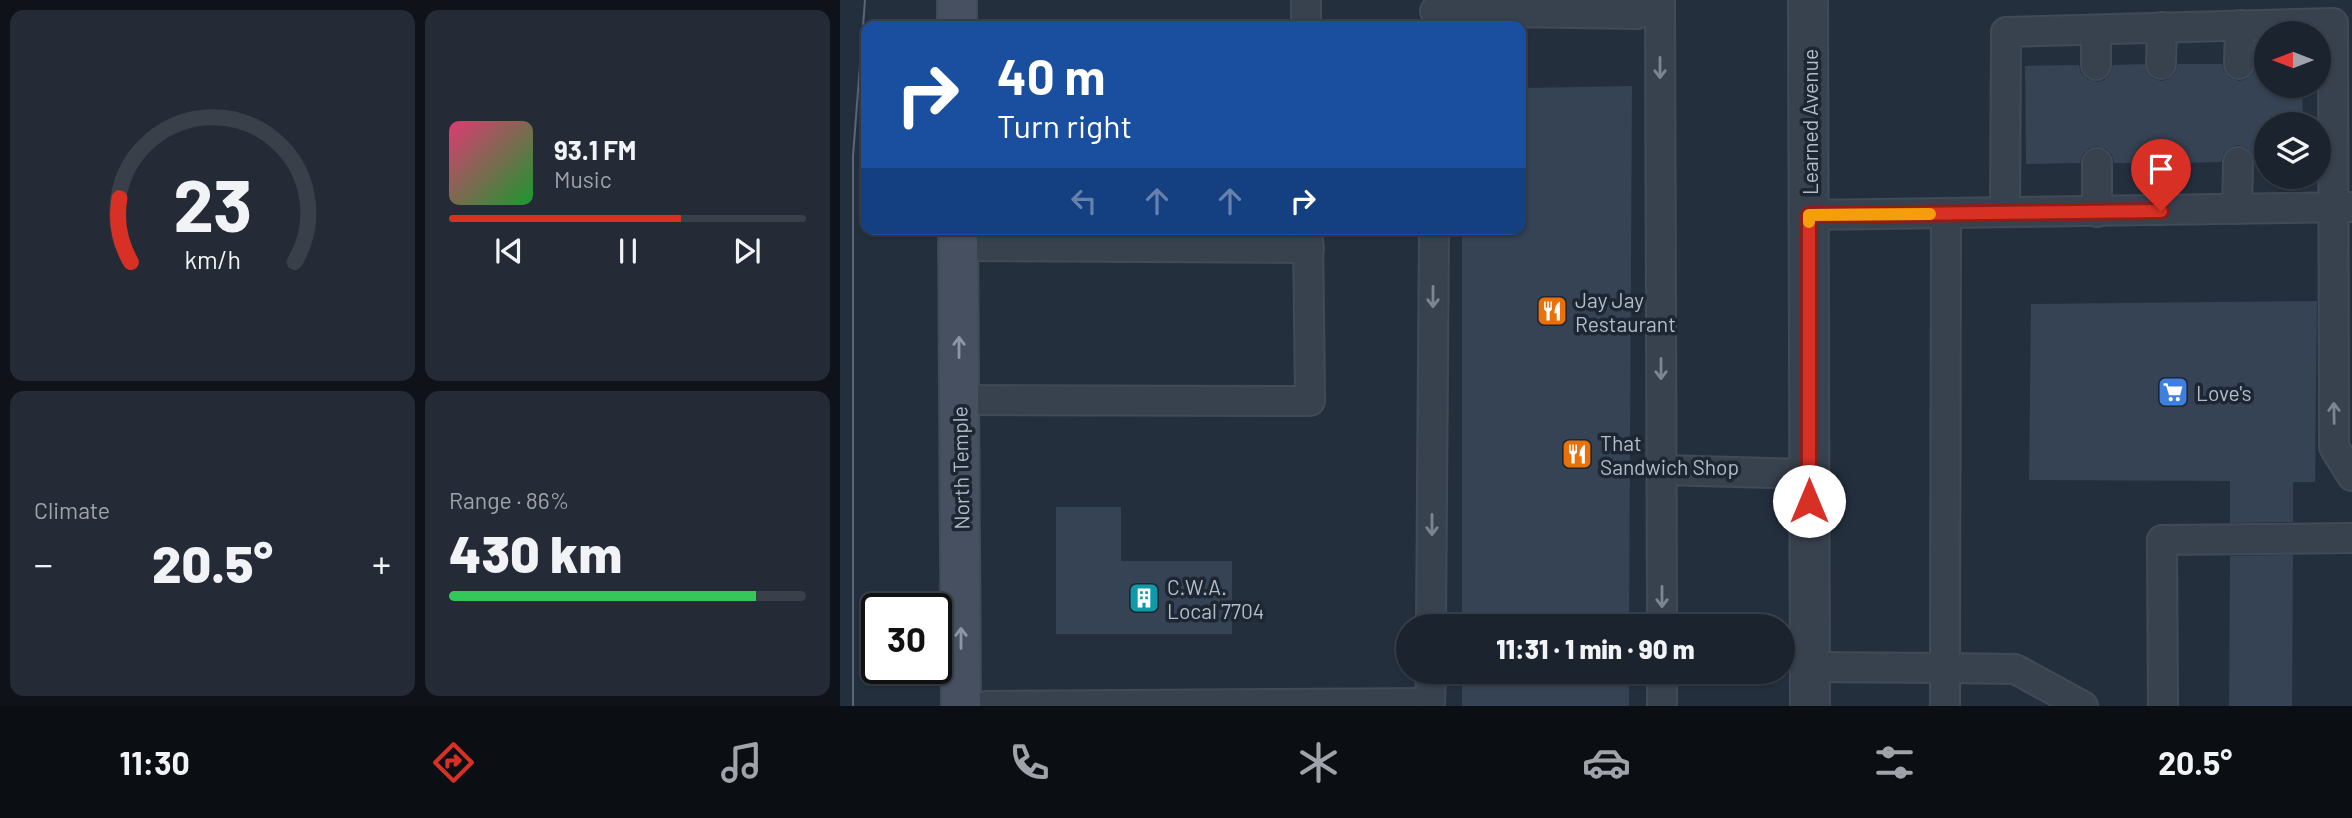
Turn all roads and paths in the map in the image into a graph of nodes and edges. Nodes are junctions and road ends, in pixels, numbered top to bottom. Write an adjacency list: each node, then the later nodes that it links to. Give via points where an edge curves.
1 (957, 0): 7 (main road)
2 (1306, 0): 8 (lane)
3 (1650, 0): 6 (lane, via 1637,14)
4 (1660, 0): 29 (lane, one-way to 29)
5 (1808, 0): 24 (street, Learned Avenue)
6 (1435, 13)
7 (957, 21)
8 (1306, 21)
9 (2240, 25): 10 (lane); 13 (lane); 18 (lane, via 2333,23)
10 (2162, 27): 11 (lane); 12 (lane)
11 (2096, 30): 14 (lane); 21 (lane, via 2006,32)
12 (2161, 64)
13 (2239, 64)
14 (2096, 65)
15 (2238, 162): 19 (lane)
16 (2096, 163): 22 (lane)
17 (2162, 163): 20 (lane)
18 (2342, 207): 19 (lane); 31 (lane, one-way to 18, via 2334,447)
19 (2237, 209): 20 (lane)
20 (2161, 211): 22 (lane)
21 (2006, 212): 22 (lane); 23 (lane)
22 (2096, 212)
23 (1946, 214): 24 (lane); 36 (lane)
24 (1809, 215): 30 (street, Learned Avenue)
25 (1434, 235): 33 (lane, one-way to 33)
26 (958, 238): 27 (lane); 28 (main road, North Temple, one-way to 26)
27 (1309, 238): 28 (lane, via 1310,401)
28 (959, 400): 40 (main road, North Temple, one-way to 28)
29 (1662, 470): 30 (lane); 34 (lane, one-way to 34)
30 (1809, 474): 35 (street, Learned Avenue)
31 (2352, 476)
32 (2352, 538): 46 (lane, via 2162,540)
33 (1431, 614)
34 (1662, 614)
35 (1810, 667): 36 (lane); 43 (street, Learned Avenue)
36 (1945, 668): 44 (lane); 45 (lane, via 2015,669)
37 (1431, 684): 39 (lane)
38 (1662, 684): 42 (lane)
39 (1430, 705): 41 (lane)
40 (961, 706)
41 (987, 706)
42 (1662, 706)
43 (1810, 706)
44 (1945, 706)
45 (2083, 706)
46 (2163, 706)

